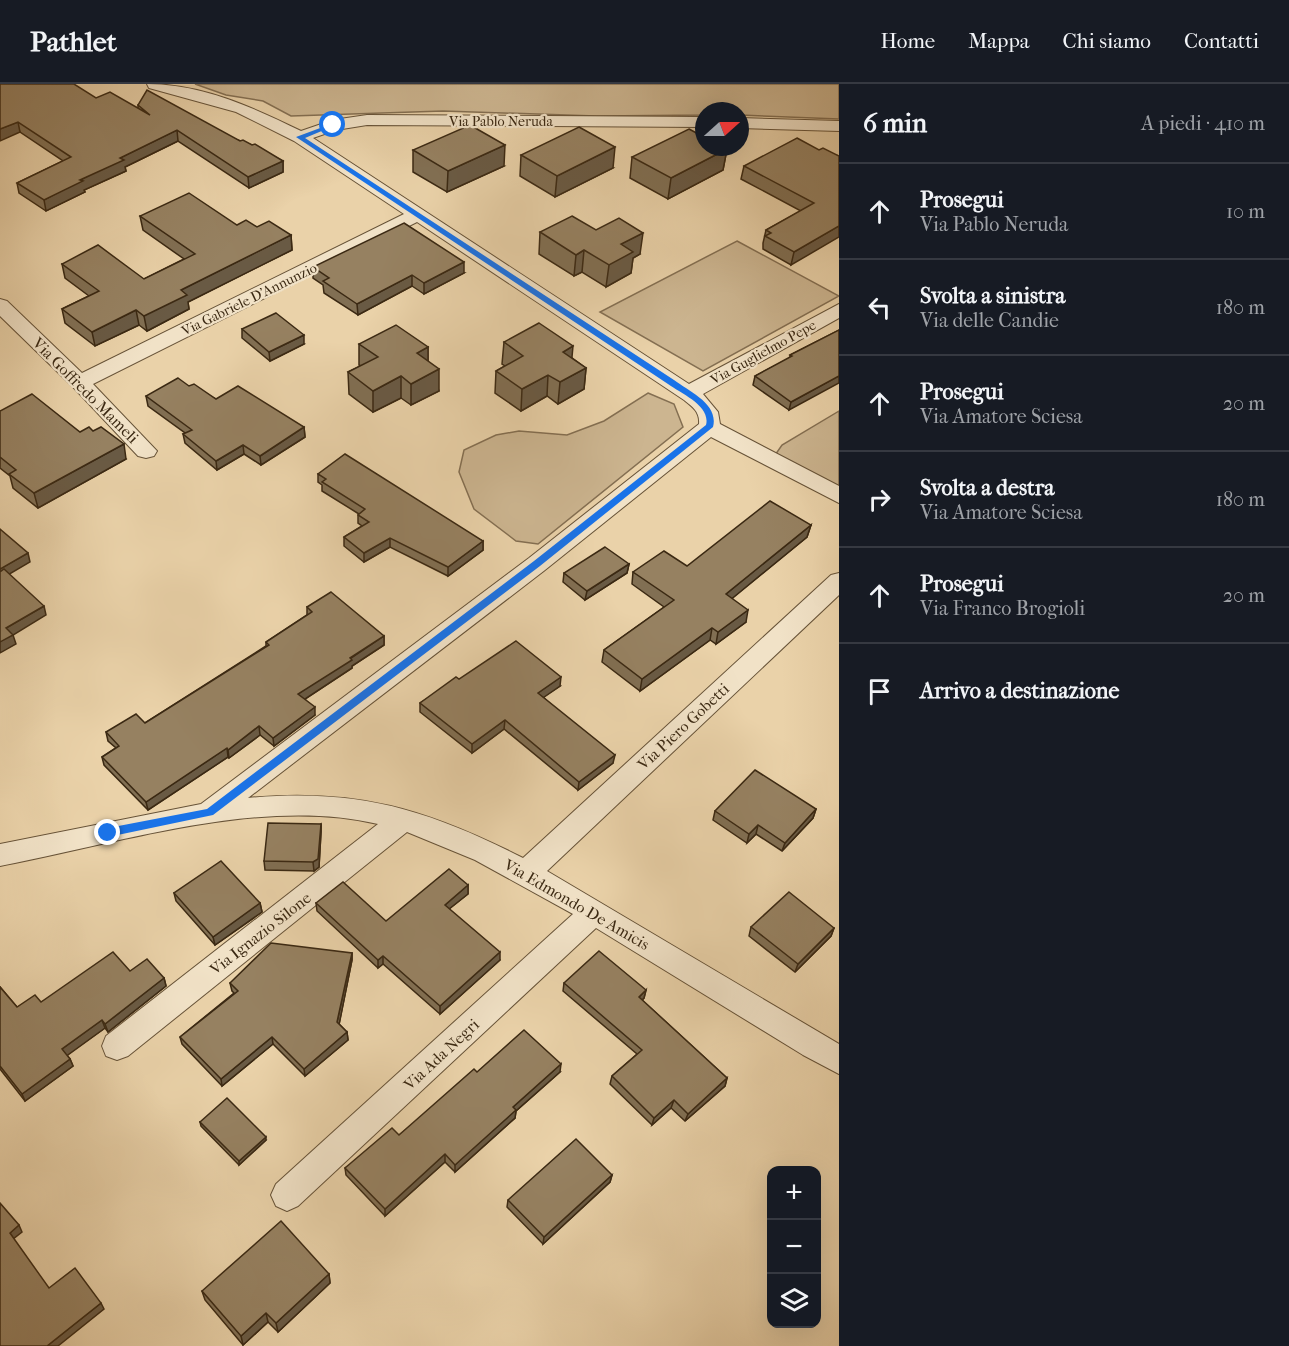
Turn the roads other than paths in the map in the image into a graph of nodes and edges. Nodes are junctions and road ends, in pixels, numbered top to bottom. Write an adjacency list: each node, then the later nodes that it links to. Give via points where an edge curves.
1 (155, 84): 5 (street, via 242,108)
2 (695, 122): 5 (street, Via Pablo Neruda, via 368,120 333,125)
3 (749, 123): 4 (street)
4 (839, 126)
5 (300, 137): 6 (street)
6 (417, 215): 9 (street, Via Gabriele D'Annunzio); 10 (street)
7 (0, 305): 9 (street, Via Goffredo Mameli)
8 (839, 310): 10 (street, Via Guglielmo Pepe)
9 (80, 382): 12 (street, Via Goffredo Mameli)
10 (687, 394): 11 (street, via 708,408)
11 (709, 427): 13 (street); 15 (street, via 537,564)
12 (146, 451)
13 (839, 495)
14 (839, 581): 18 (street, Via Piero Gobetti)
15 (210, 812): 16 (street, Via Edmondo De Amicis, via 321,805); 17 (street, Via Edmondo De Amicis)
16 (403, 820): 18 (street, Via Edmondo De Amicis, via 430,828); 20 (street, Via Ignazio Silone)
17 (0, 855)
18 (527, 872): 19 (street, Via Edmondo De Amicis)
19 (594, 912): 21 (street, Via Edmondo De Amicis); 22 (street, Via Ada Negri)
20 (117, 1046)
21 (839, 1060)
22 (287, 1195)

